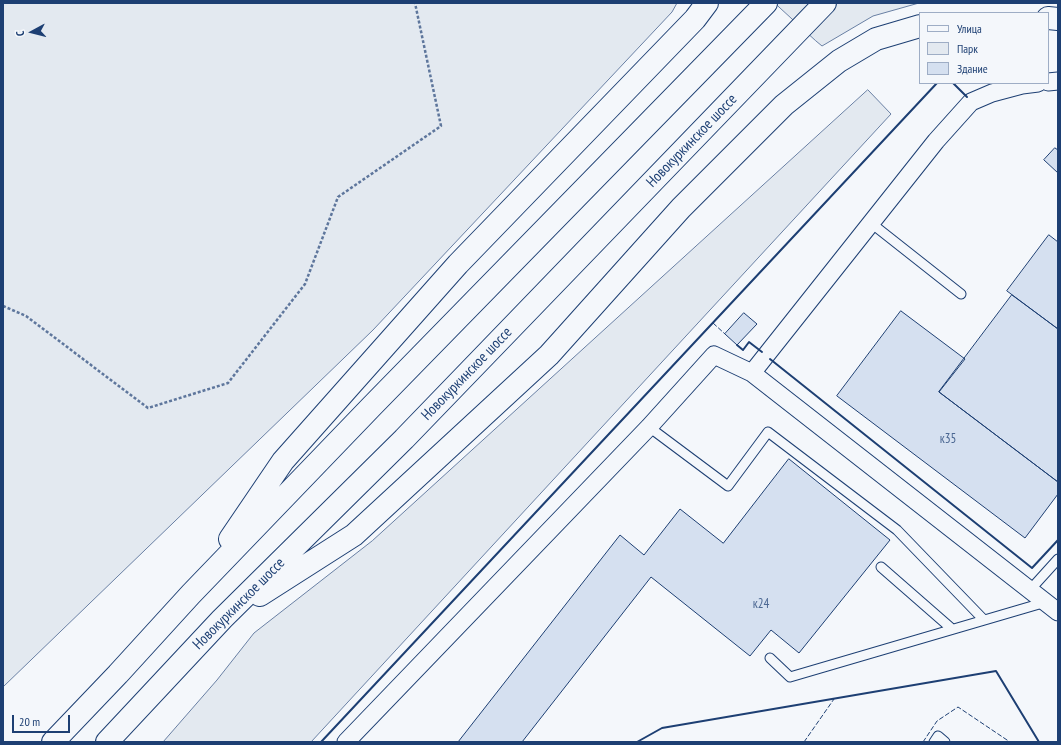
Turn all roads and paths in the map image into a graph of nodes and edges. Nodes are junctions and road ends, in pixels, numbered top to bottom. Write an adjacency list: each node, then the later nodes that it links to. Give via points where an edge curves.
1 (415, 3): 11 (path, via 441,126 338,197 305,284 228,382 148,408 26,316)
2 (707, 3): 17 (main road, via 695,19 458,264 283,461)
3 (766, 3): 17 (main road)
4 (825, 3): 19 (main road, Новокуркинское шоссе, via 404,439)
5 (1051, 3): 6 (main road)
6 (1058, 6)
7 (919, 26): 19 (main road, via 876,39 839,61 784,104 681,208 549,355 406,487 354,534)
8 (1030, 84): 9 (street, via 992,93 971,102 936,141)
9 (871, 223): 10 (lane); 12 (street)
10 (961, 294)
11 (3, 306)
12 (752, 372): 13 (street, via 714,355); 16 (street)
13 (649, 427): 20 (lane, via 728,486 768,432 897,530); 25 (street)
14 (1058, 559): 16 (lane)
15 (882, 567): 21 (lane)
16 (1030, 590): 18 (street)
17 (192, 594): 23 (main road)
18 (1052, 607): 20 (lane)
19 (222, 619): 24 (main road, Новокуркинское шоссе)
20 (984, 620): 21 (lane)
21 (952, 629): 22 (lane, via 790,677)
22 (770, 658)
23 (53, 742)
24 (107, 742)
25 (346, 742)
26 (934, 742): 27 (lane, via 938,736)
27 (945, 742)

